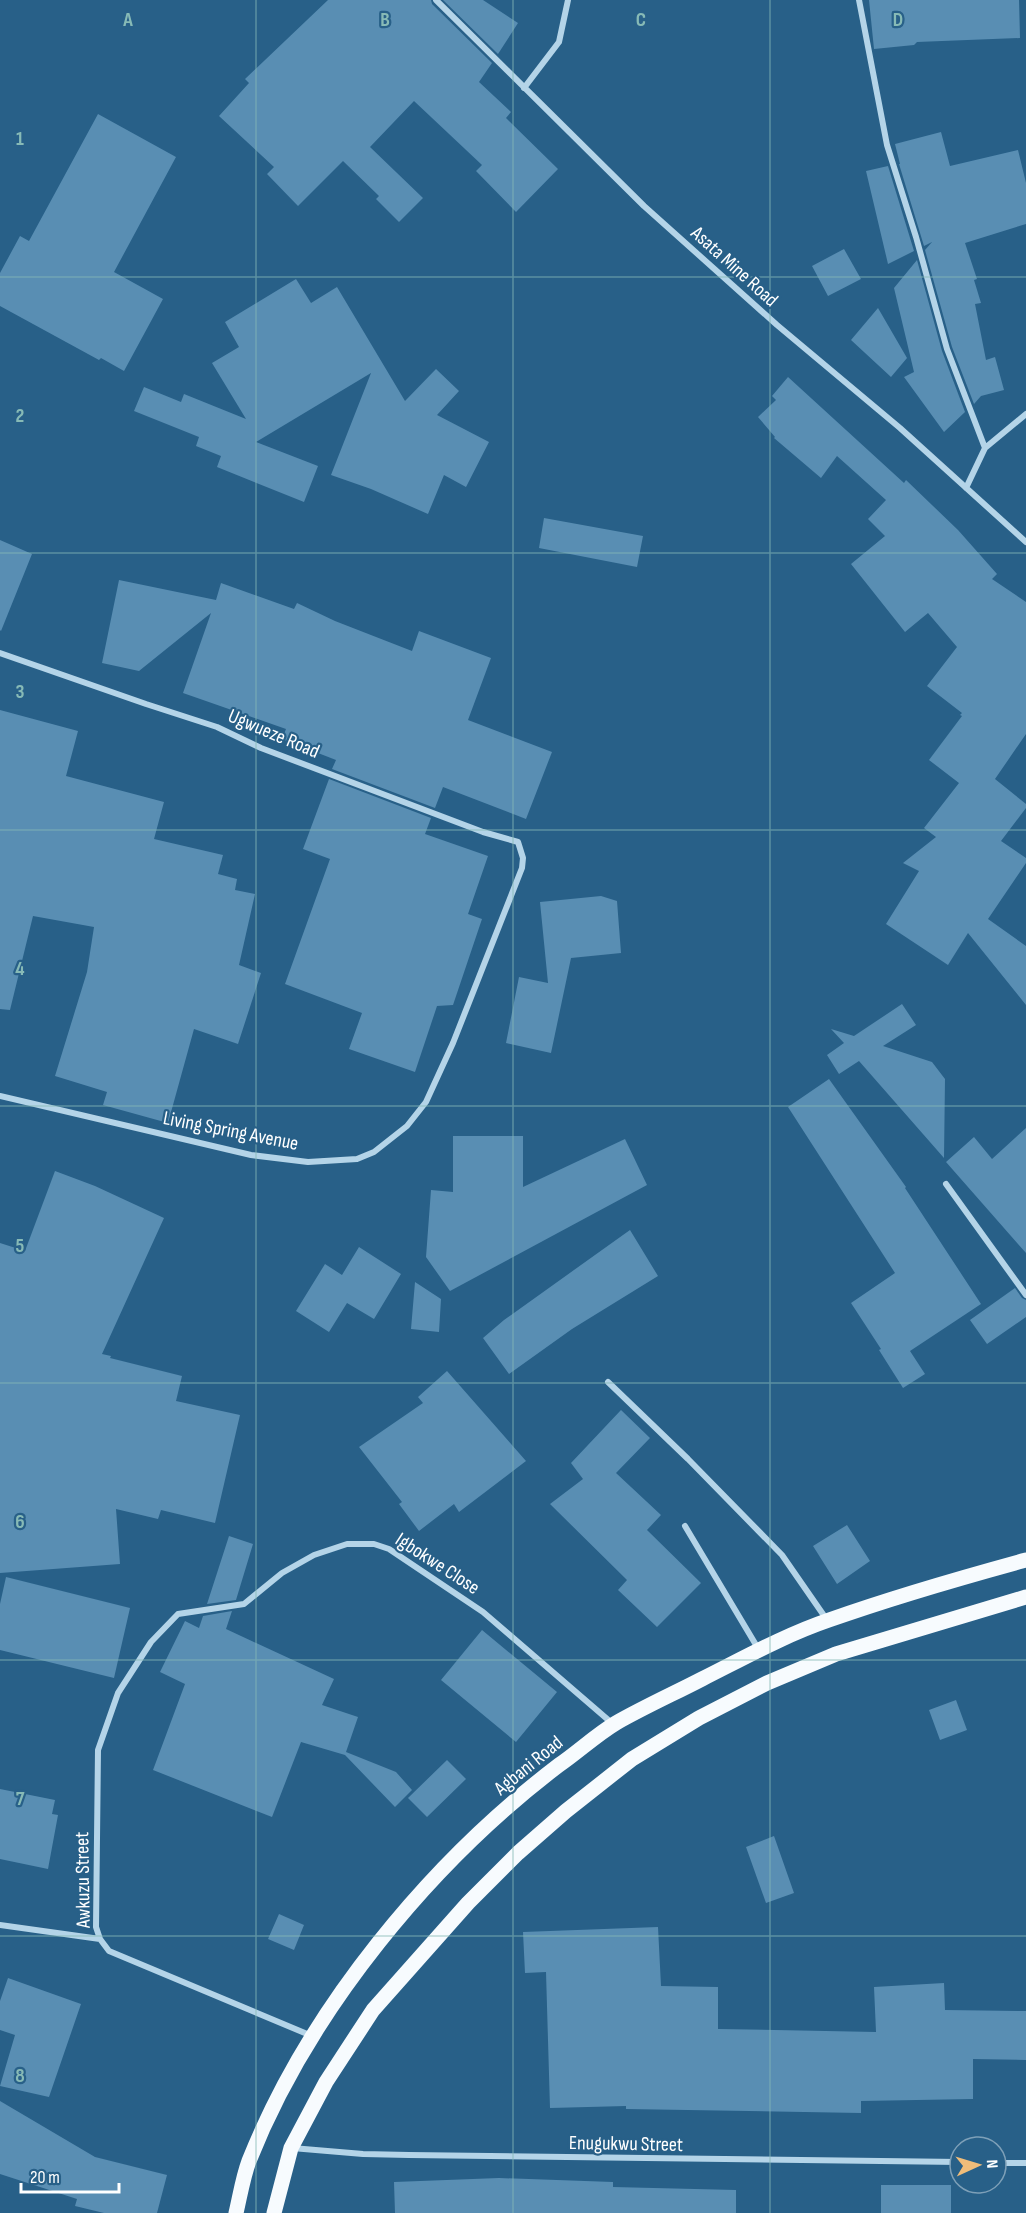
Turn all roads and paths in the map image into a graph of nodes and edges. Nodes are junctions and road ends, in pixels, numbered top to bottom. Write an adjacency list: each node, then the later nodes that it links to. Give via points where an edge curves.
1 (436, 0): 4 (street, Asata Mine Road)
2 (568, 0): 4 (street, via 559,42)
3 (859, 0): 6 (street, via 887,145 947,349)
4 (524, 88): 7 (street, Asata Mine Road, via 709,265)
5 (1026, 414): 6 (street)
6 (985, 448): 7 (street)
7 (966, 488): 8 (street, Asata Mine Road)
8 (1026, 543)
9 (0, 652): 10 (street, Ugwueze Road, via 217,727 261,748 518,842)
10 (523, 858): 11 (street, Living Spring Avenue, via 453,1043 426,1102 407,1126 374,1152 357,1159 308,1162 251,1155)
11 (0, 1096)
12 (946, 1184): 13 (street)
13 (1026, 1295)
14 (608, 1382): 18 (street, via 782,1555)
15 (685, 1526): 19 (street)
16 (1026, 1560): 18 (main road, Agbani Road)
17 (1026, 1597): 25 (main road, via 802,1667 699,1719 632,1759 518,1853 373,2010 326,2082)
18 (827, 1620): 19 (main road, Agbani Road)
19 (759, 1650): 21 (main road, Agbani Road)
20 (135, 1664): 21 (street, Igbokwe Close, via 178,1614 244,1604 282,1573 314,1555 347,1544 374,1544 388,1549 483,1612); 23 (street, Awkuzu Street, via 118,1693 98,1750 96,1927)
21 (614, 1724): 24 (main road, Agbani Road, via 532,1786 435,1879 378,1943)
22 (0, 1925): 23 (street)
23 (100, 1939): 24 (street, Awkuzu Street, via 109,1951)
24 (313, 2036): 29 (main road, Agbani Road, via 266,2122 248,2164)
25 (291, 2148): 26 (street, Enugukwu Street, via 409,2155); 30 (main road)
26 (948, 2162)
27 (1008, 2163): 28 (street)
28 (1026, 2163)
29 (236, 2213)
30 (274, 2213)

